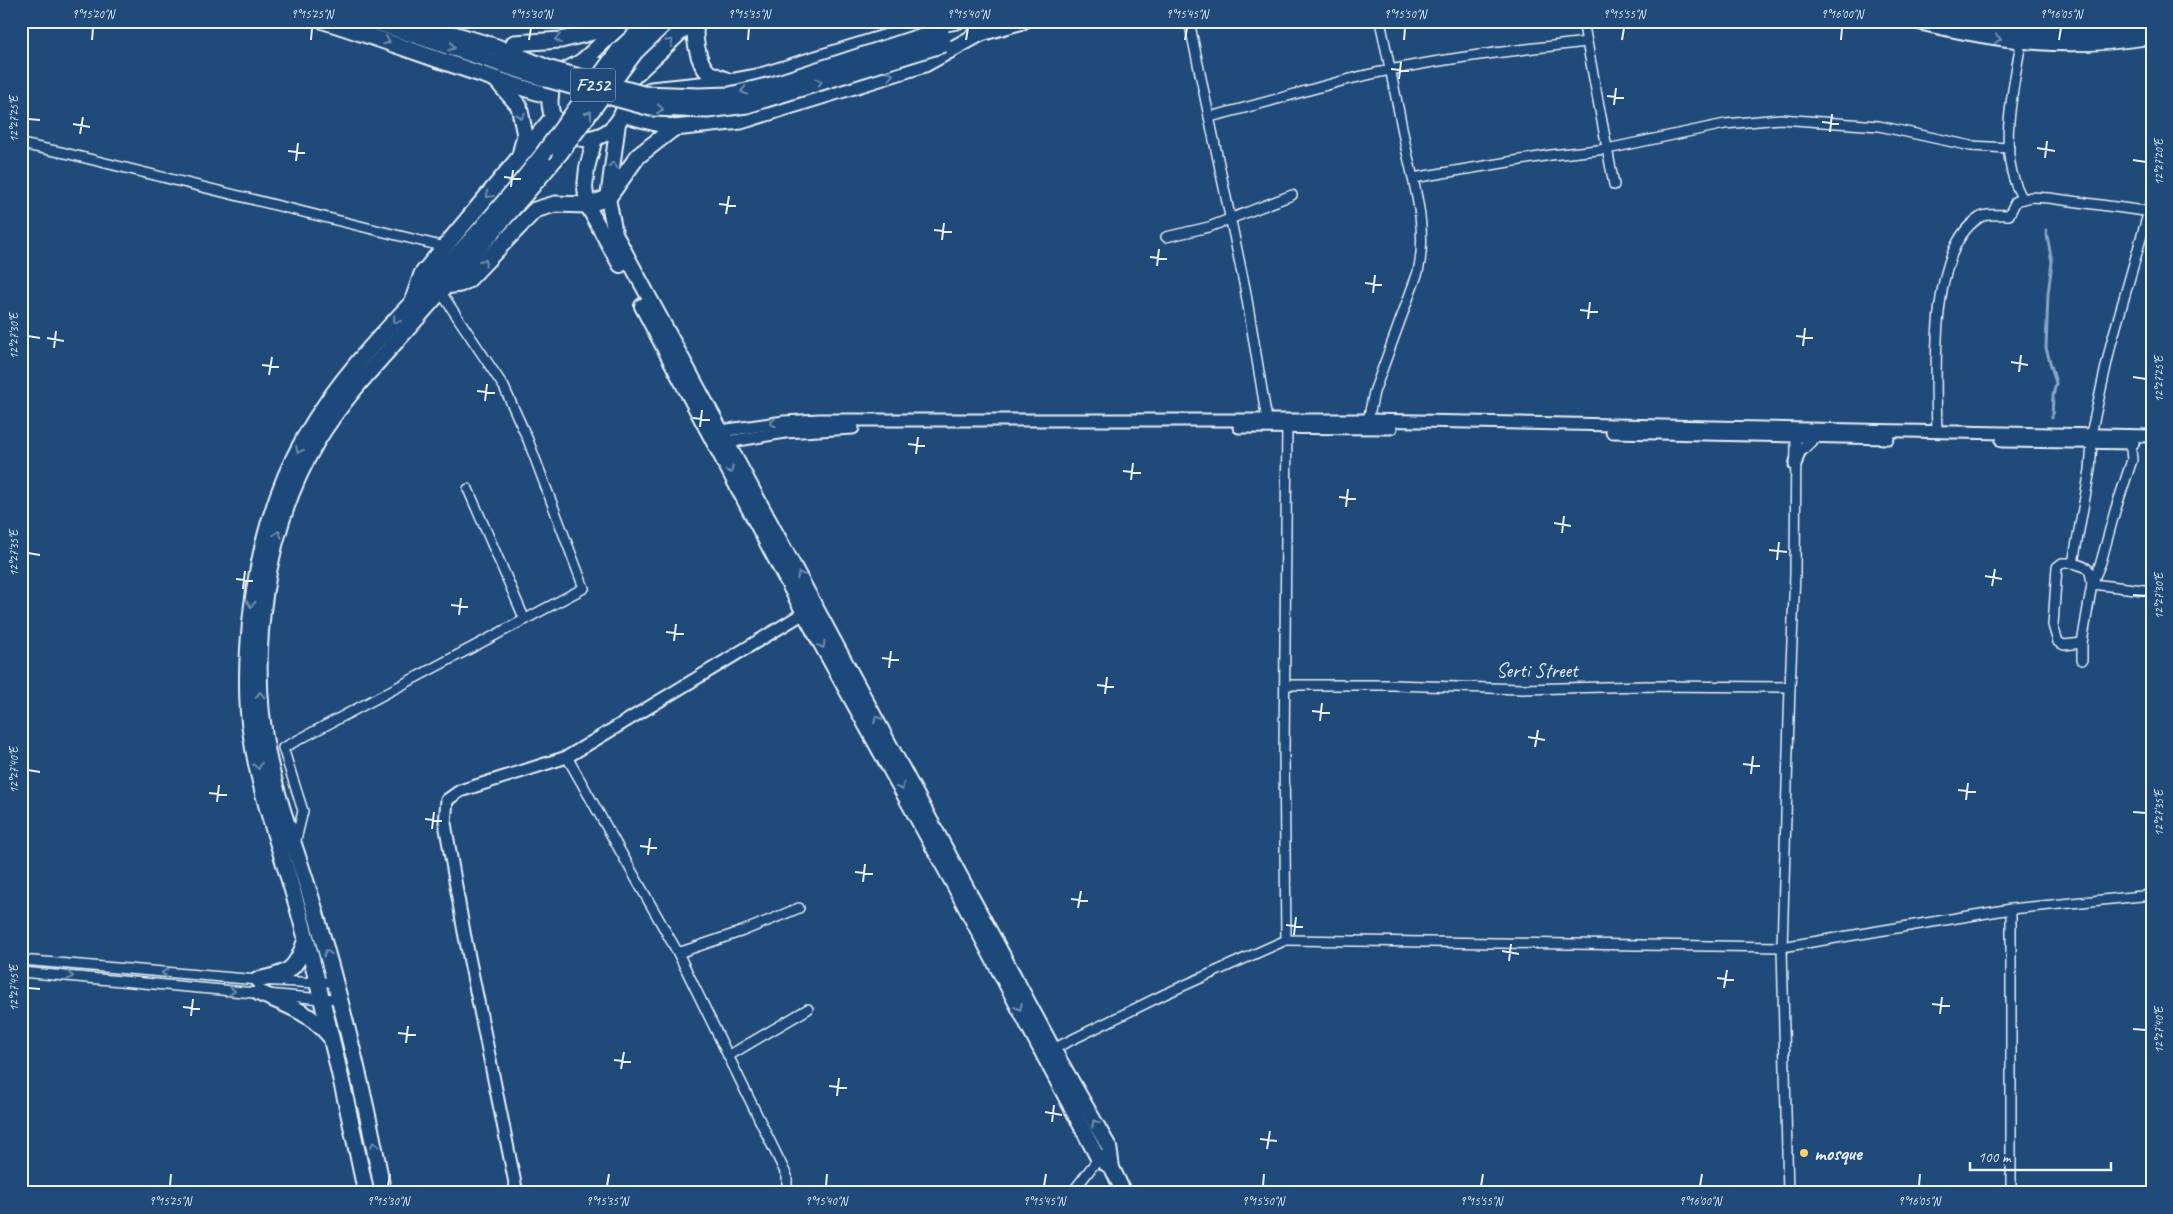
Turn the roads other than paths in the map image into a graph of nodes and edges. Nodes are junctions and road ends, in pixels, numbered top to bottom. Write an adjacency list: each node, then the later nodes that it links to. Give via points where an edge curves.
1 (324, 21): 28 (main road, one-way to 28)
2 (372, 21): 27 (main road, F252, one-way to 27)
3 (410, 21): 27 (main road, F252, via 498,47)
4 (444, 21): 24 (main road)
5 (650, 21): 53 (main road, F252, bridge, via 619,50 511,194)
6 (666, 21): 52 (main road, F252, one-way to 6, bridge, via 560,154 634,52)
7 (692, 21): 30 (main road, one-way to 7)
8 (697, 21): 29 (main road, via 698,54 708,72)
9 (958, 21): 29 (main road, via 913,29 761,76)
10 (966, 21): 21 (main road)
11 (1023, 21): 19 (main road)
12 (1189, 21): 33 (street)
13 (1380, 21): 26 (street)
14 (1583, 21): 23 (street)
15 (1917, 21): 22 (main road, one-way to 22, via 1966,33)
16 (1974, 21): 17 (main road, via 2046,29)
17 (2152, 22)
18 (624, 23): 24 (main road, one-way to 24, via 561,40); 25 (main road)
19 (983, 32): 21 (main road); 35 (main road, one-way to 19, via 741,121 820,98 926,64)
20 (2152, 36): 22 (main road, via 2087,42)
21 (942, 37): 27 (main road, bridge, via 730,95 643,94)
22 (2021, 41): 38 (street, via 2010,116)
23 (1587, 42): 26 (street, via 1483,54); 39 (street)
24 (514, 43): 25 (main road)
25 (575, 65): 30 (main road, F252, via 604,66 615,75); 31 (main road, F252, via 554,81)
26 (1390, 72): 33 (street, via 1346,80); 41 (street)
27 (548, 74)
28 (497, 81): 31 (main road); 40 (main road, one-way to 40, via 520,106 524,135)
29 (729, 82): 30 (main road)
30 (624, 90): 34 (main road, F252)
31 (550, 96): 32 (main road, F252)
32 (553, 117): 36 (main road, F252, via 569,135); 40 (main road)
33 (1209, 117): 49 (street)
34 (621, 118): 35 (main road); 36 (main road, F252, via 612,130); 44 (main road, one-way to 34)
35 (674, 128): 44 (main road, via 638,156)
36 (595, 138): 47 (main road, via 587,168)
37 (21, 144): 51 (street)
38 (2009, 148): 39 (street, via 1971,146 1879,126 1780,119 1725,124); 45 (street, via 2013,179)
39 (1608, 149): 41 (street); 42 (street)
40 (519, 159): 51 (main road, one-way to 51)
41 (1413, 178): 56 (street, via 1422,253 1374,392)
42 (1614, 185)
43 (1292, 195): 49 (street)
44 (608, 198): 47 (main road); 60 (main road, via 615,234)
45 (2024, 199): 48 (street, via 2049,198); 58 (street, via 2016,202 2009,215 1981,216 1970,224 1956,244 1938,308)
46 (2152, 200): 48 (street)
47 (587, 205): 52 (main road, one-way to 47, via 468,280 535,210 556,204); 60 (main road)
48 (2150, 212): 62 (street, via 2111,344)
49 (1230, 217): 50 (street, via 1210,227); 54 (street)
50 (1166, 236)
51 (446, 247): 53 (main road, via 422,274)
52 (443, 289): 71 (street, via 504,387 528,440 584,588); 77 (main road, one-way to 52, via 268,756 260,700 262,628 271,560 287,506 317,441 360,381)
53 (413, 300): 81 (main road, one-way to 81, via 343,381 305,436 263,536 252,597 247,670 250,732 266,803)
54 (1268, 424): 55 (street); 60 (street, via 819,420 784,422)
55 (1287, 424): 56 (street); 74 (street)
56 (1367, 424): 57 (street)
57 (1796, 432): 58 (street); 61 (street); 65 (street)
58 (1937, 432): 62 (street)
59 (2152, 436): 63 (street)
60 (719, 437): 70 (main road, one-way to 70); 94 (main road, one-way to 60)
61 (1814, 438): 62 (street); 65 (street, via 1799,452)
62 (2091, 439): 63 (street); 67 (street, via 2090,470)
63 (2130, 440): 64 (street); 68 (street, via 2132,460 2102,562)
64 (2152, 444)
65 (1795, 465): 75 (street)
66 (468, 489): 71 (street)
67 (2073, 563): 68 (street, via 2090,571); 72 (street, via 2062,563 2057,567 2053,625 2058,642 2064,645)
68 (2092, 584): 69 (street); 72 (street)
69 (2152, 591)
70 (804, 613): 76 (street); 97 (main road, one-way to 97, via 954,884)
71 (525, 620): 77 (street, via 284,748 303,811)
72 (2082, 643): 73 (street)
73 (2082, 660)
74 (1285, 685): 75 (street, Serti Street, via 1522,689); 82 (street)
75 (1790, 687): 83 (street)
76 (567, 757): 84 (street); 101 (street, via 460,791 447,800 445,809 464,932)
77 (294, 848): 87 (main road, one-way to 77)
78 (2152, 895): 80 (street)
79 (799, 908): 84 (street)
80 (2011, 910): 83 (street); 106 (street)
81 (306, 939): 88 (main road); 89 (main road, via 292,969)
82 (1286, 940): 83 (street); 94 (street)
83 (1782, 947): 105 (street)
84 (678, 953): 95 (street)
85 (21, 960): 89 (street, one-way to 85)
86 (21, 972): 89 (street, one-way to 89)
87 (335, 981): 88 (street); 90 (main road)
88 (318, 983): 89 (street); 91 (main road)
89 (258, 987): 91 (street); 93 (main road, via 318,1022)
90 (339, 998): 91 (street); 100 (main road, one-way to 90, via 369,1118)
91 (322, 999): 93 (main road)
92 (808, 1009): 95 (street)
93 (332, 1038): 99 (main road)
94 (1053, 1049): 96 (main road, one-way to 94)
95 (728, 1056): 102 (street, via 787,1176)
96 (1108, 1147): 97 (street); 98 (main road)
97 (1098, 1158): 98 (main road); 103 (street)
98 (1112, 1168): 104 (main road)
99 (366, 1193)
100 (383, 1193)
101 (517, 1193)
102 (787, 1193)
103 (1072, 1193)
104 (1124, 1193)
105 (1788, 1193)
106 (2011, 1193)

